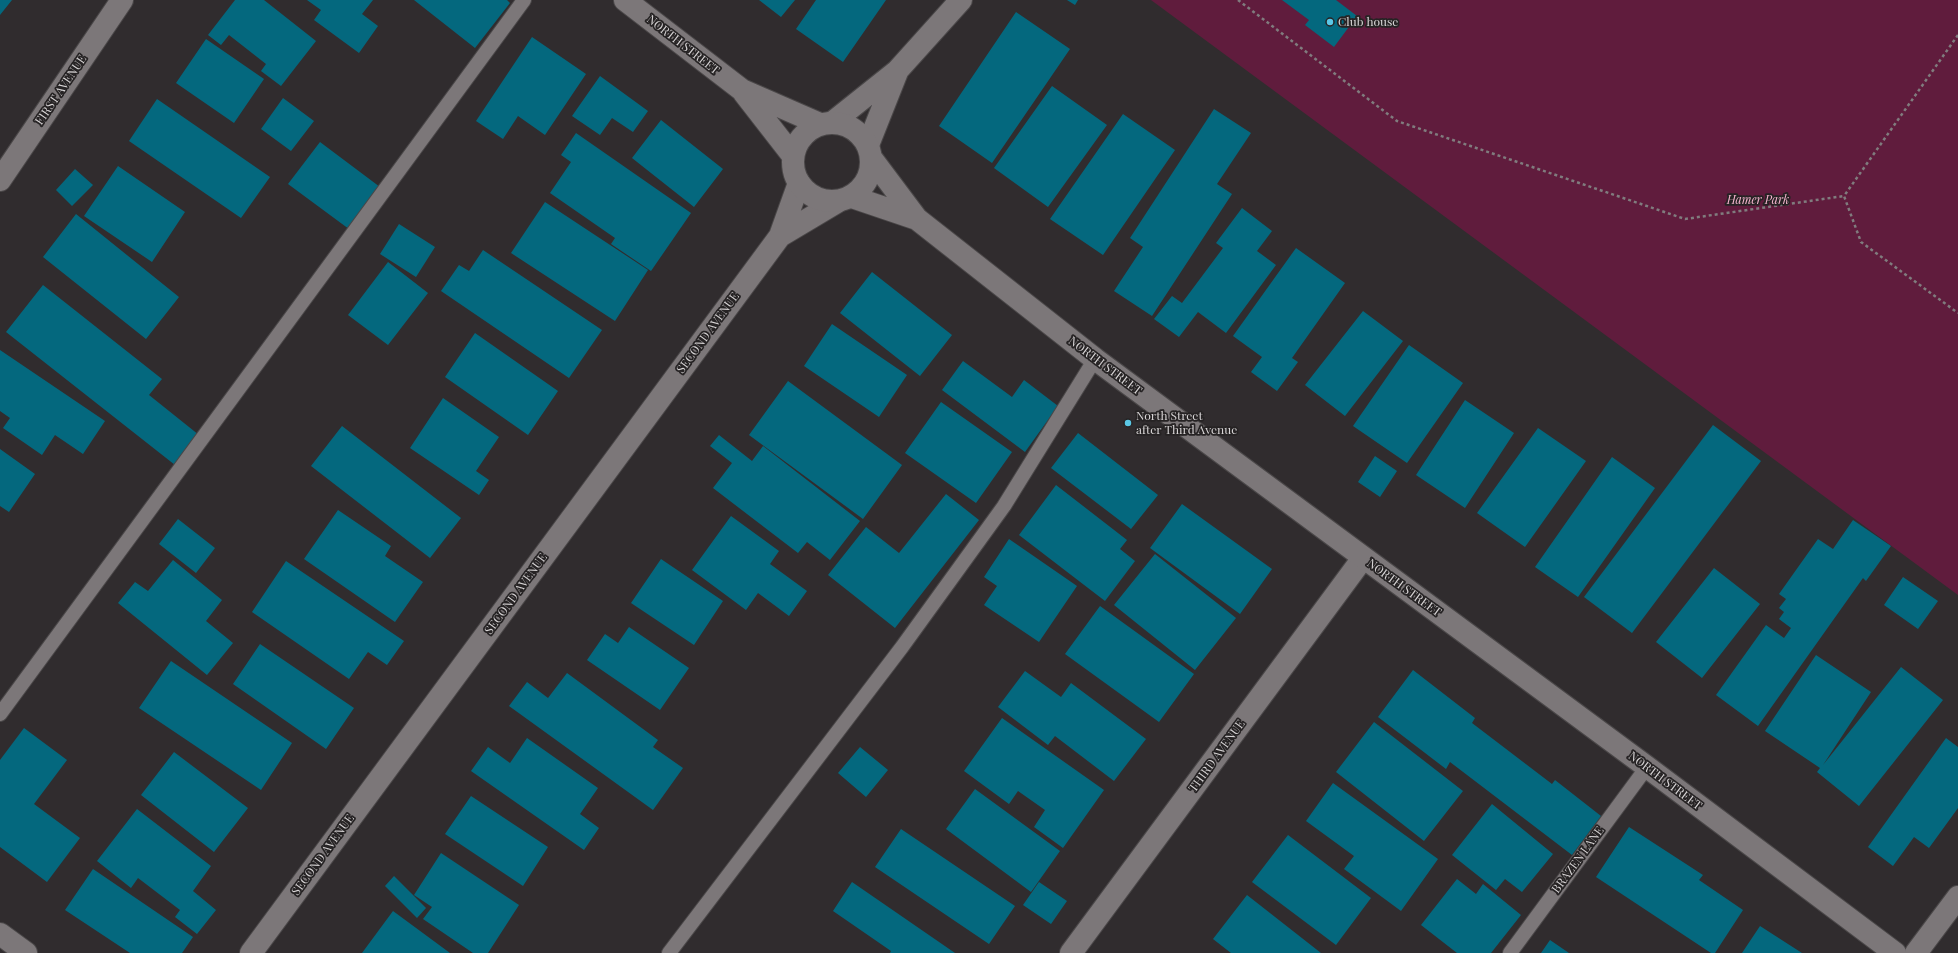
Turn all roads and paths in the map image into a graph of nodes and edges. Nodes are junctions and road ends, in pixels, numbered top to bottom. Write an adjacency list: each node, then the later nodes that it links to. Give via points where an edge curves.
1 (122, 0): 12 (street, FIRST AVENUE)
2 (524, 0): 21 (lane)
3 (625, 0): 8 (street, NORTH STREET)
4 (961, 0): 7 (street)
5 (1238, 0): 14 (path, via 1397,121 1685,219)
6 (1958, 36): 14 (path)
7 (897, 71): 9 (street); 10 (street)
8 (742, 90): 9 (street, NORTH STREET); 11 (street, NORTH STREET)
9 (826, 123): 10 (street, via 848,125 860,133); 11 (street, via 807,132 798,143)
10 (870, 152): 15 (street, via 870,174 867,181 863,187); 16 (street, NORTH STREET)
11 (793, 156): 13 (street, via 794,170)
12 (0, 180)
13 (799, 183): 15 (street, via 808,193 822,200); 17 (street, SECOND AVENUE)
14 (1844, 196): 18 (path, via 1861,242)
15 (844, 199): 16 (street, NORTH STREET); 17 (street, SECOND AVENUE)
16 (917, 219): 19 (street, NORTH STREET)
17 (780, 236): 26 (street, SECOND AVENUE)
18 (1958, 313)
19 (1094, 359): 20 (street, NORTH STREET); 27 (lane, via 1004,506 902,647)
20 (1363, 558): 22 (street, NORTH STREET); 28 (street, THIRD AVENUE)
21 (0, 714)
22 (1647, 767): 29 (lane, BRAZEN LANE); 30 (street, NORTH STREET)
23 (1958, 897): 31 (street)
24 (0, 934): 25 (street)
25 (26, 953)
26 (251, 953)
27 (669, 953)
28 (1071, 953)
29 (1510, 953)
30 (1895, 953)
31 (1916, 953)

